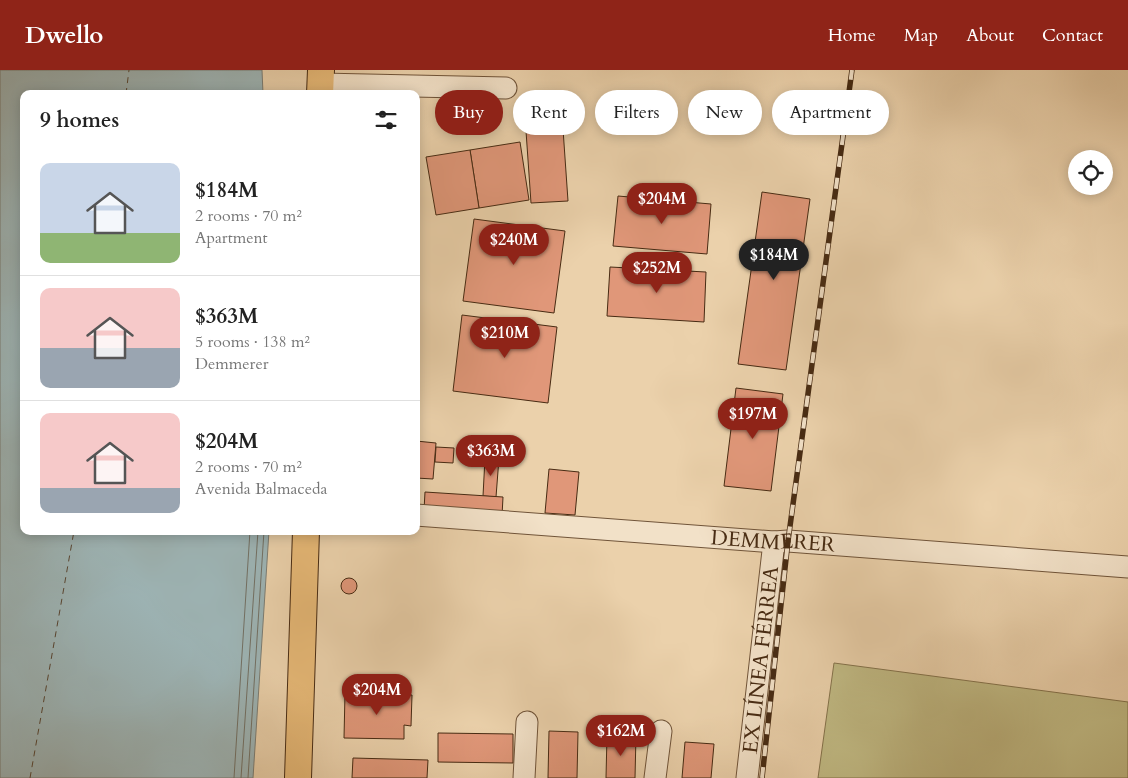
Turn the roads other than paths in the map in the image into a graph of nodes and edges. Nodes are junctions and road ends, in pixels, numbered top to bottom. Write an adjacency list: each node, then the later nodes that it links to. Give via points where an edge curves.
1 (321, 83): 2 (street)
2 (506, 88)
3 (420, 515): 5 (street, DEMMERER)
4 (306, 535): 9 (main road)
5 (774, 542): 6 (street, DEMMERER); 12 (street, EX LÍNEA FÉRREA)
6 (1128, 567)
7 (527, 722): 10 (street)
8 (662, 731): 11 (street)
9 (298, 778)
10 (524, 778)
11 (655, 778)
12 (747, 778)

